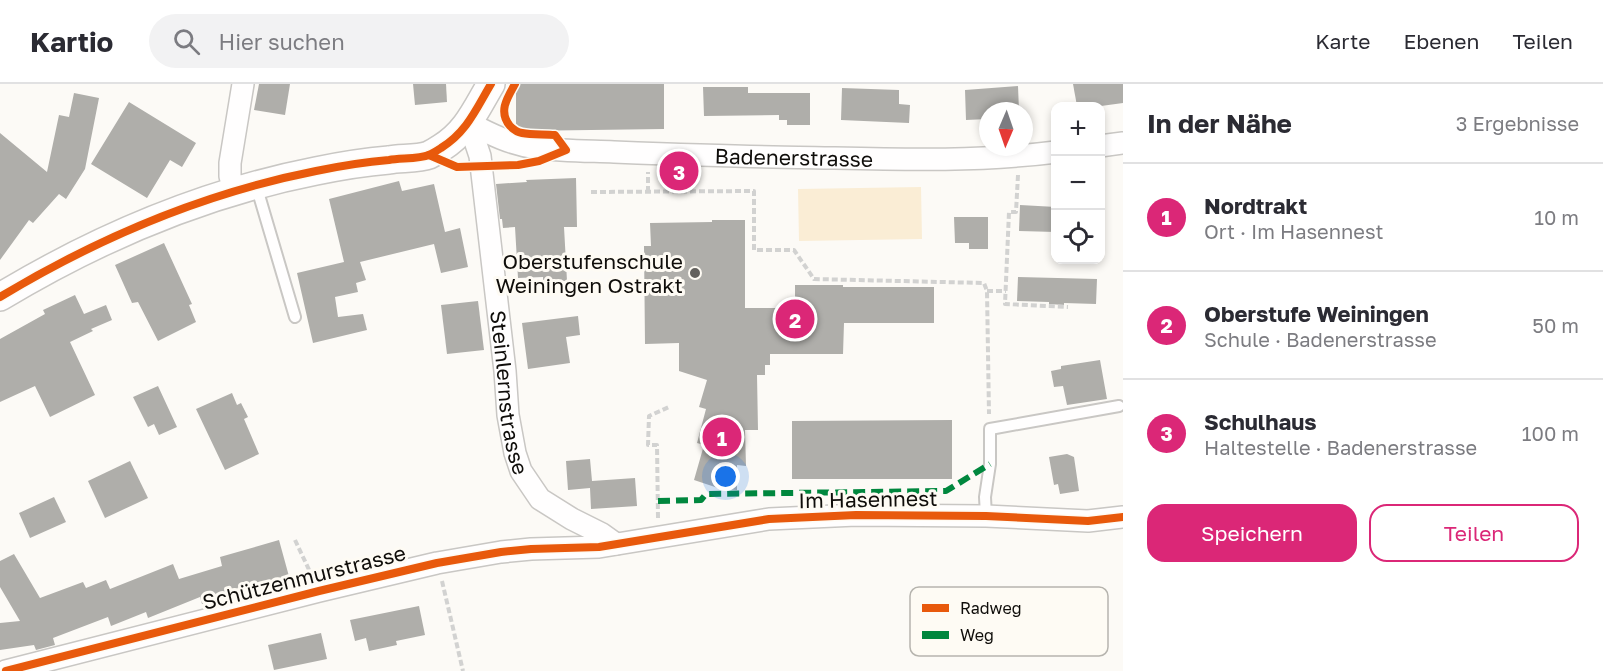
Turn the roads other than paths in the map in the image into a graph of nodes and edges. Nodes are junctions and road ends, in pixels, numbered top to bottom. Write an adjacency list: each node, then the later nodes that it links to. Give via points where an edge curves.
1 (243, 84): 7 (street, via 230,176)
2 (491, 84): 3 (street)
3 (469, 123): 6 (street, Badenerstrasse, via 521,145 566,150 960,160); 7 (street, via 454,140 429,155 317,170); 13 (street, Steinlernstrasse, via 480,156 514,453 540,499)
4 (1123, 142): 5 (street)
5 (1105, 145)
6 (1051, 152)
7 (245, 188): 8 (street, via 166,214); 9 (lane)
8 (2, 291)
9 (295, 317)
10 (1119, 406): 11 (lane, via 990,429)
11 (986, 516): 12 (street, Im Hasennest, via 1088,521); 13 (street, Im Hasennest, via 856,514 769,519)
12 (1123, 517)
13 (616, 544): 14 (street, Schützenmurstrasse, via 501,552 437,563)
14 (6, 671)

